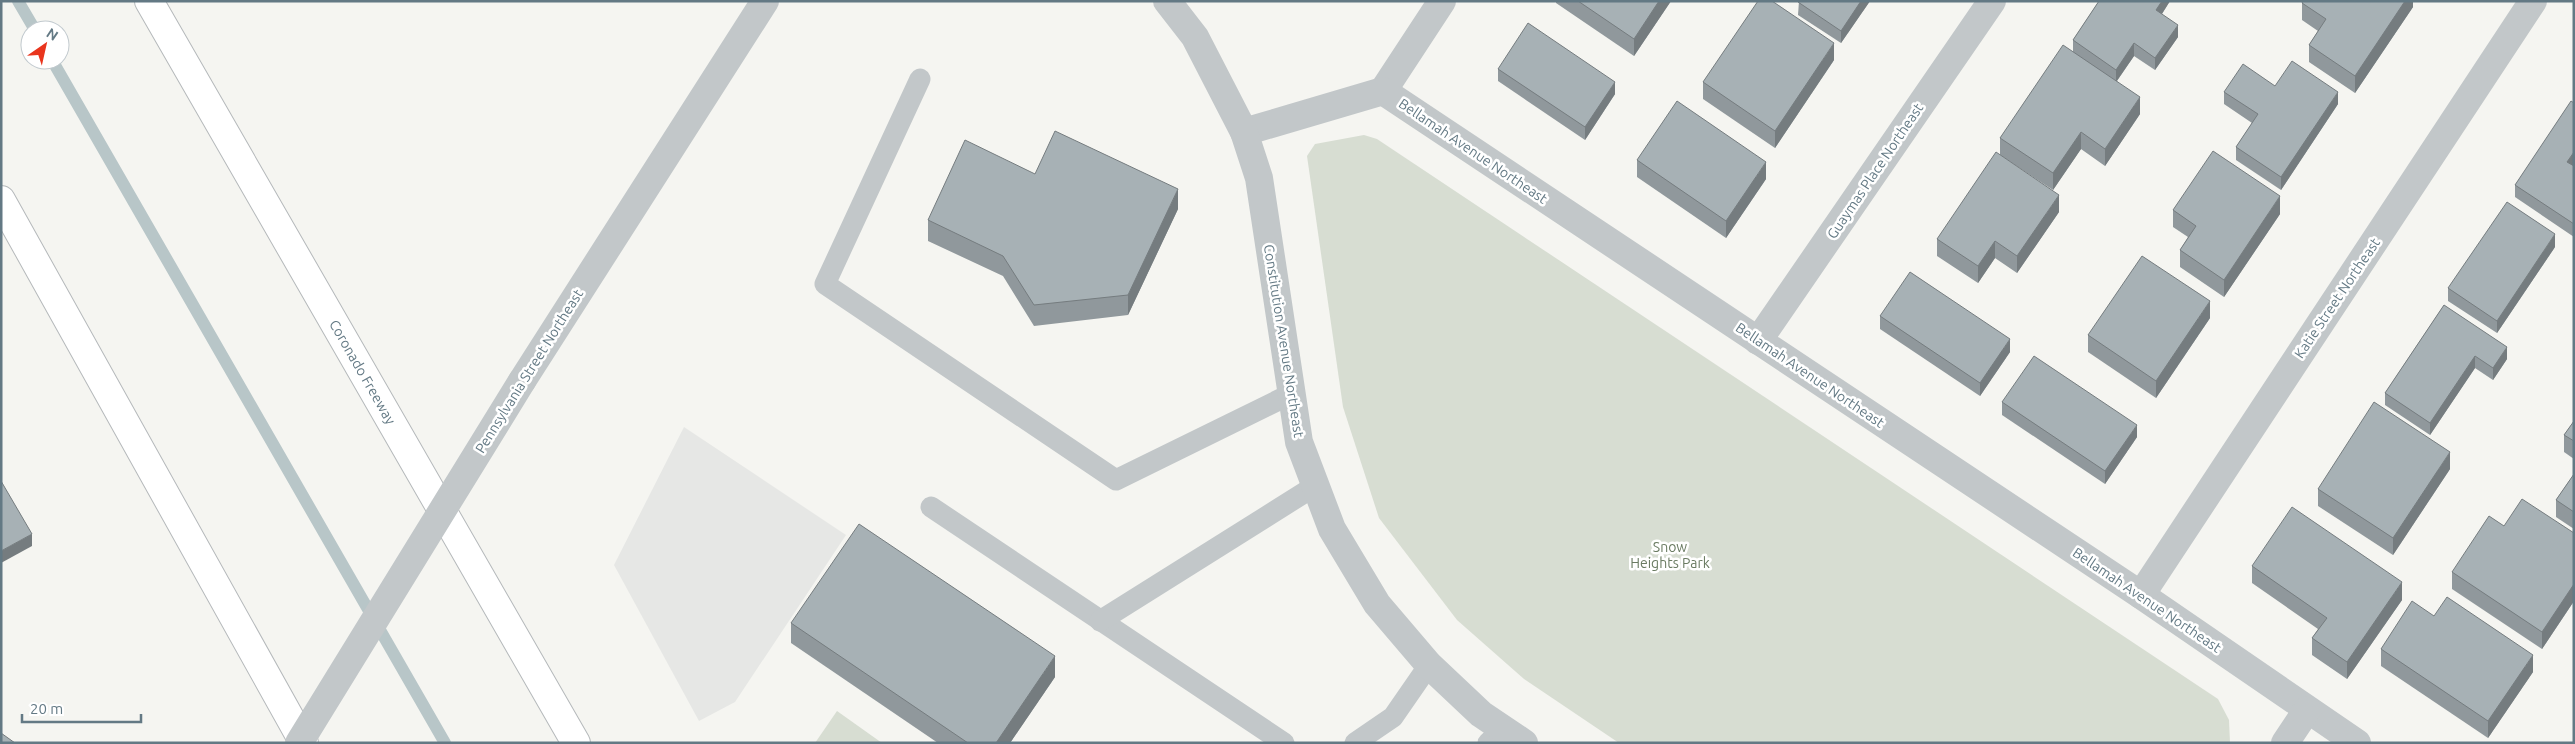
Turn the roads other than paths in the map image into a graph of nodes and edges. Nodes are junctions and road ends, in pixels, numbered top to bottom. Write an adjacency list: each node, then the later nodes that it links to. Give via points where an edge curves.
1 (149, 1): 22 (highway, Coronado Freeway)
2 (765, 1): 20 (street, Pennsylvania Street Northeast, bridge, via 522,381)
3 (1167, 1): 9 (street, Constitution Avenue Northeast, via 1195,37)
4 (1442, 1): 8 (street)
5 (1992, 1): 11 (street, Guaymas Place Northeast)
6 (2533, 1): 15 (street, Katie Street Northeast)
7 (920, 79): 12 (lane, via 825,284 1116,480)
8 (1382, 91): 9 (street); 11 (street, Bellamah Avenue Northeast)
9 (1244, 132): 12 (street, Constitution Avenue Northeast, via 1259,178)
10 (1, 200): 21 (highway)
11 (1758, 341): 15 (street, Bellamah Avenue Northeast)
12 (1291, 394): 13 (street, Constitution Avenue Northeast, via 1299,442)
13 (1315, 486): 16 (lane); 17 (street, Constitution Avenue Northeast, via 1332,529 1377,604)
14 (931, 507): 16 (lane)
15 (2141, 595): 18 (street, Bellamah Avenue Northeast)
16 (1100, 621): 23 (lane)
17 (1428, 665): 19 (street, Constitution Avenue Northeast); 24 (lane, via 1393,717)
18 (2307, 710): 25 (street); 26 (street, Bellamah Avenue Northeast)
19 (1505, 738)
20 (299, 743)
21 (304, 743)
22 (576, 743)
23 (1284, 743)
24 (1355, 743)
25 (2285, 743)
26 (2357, 743)

